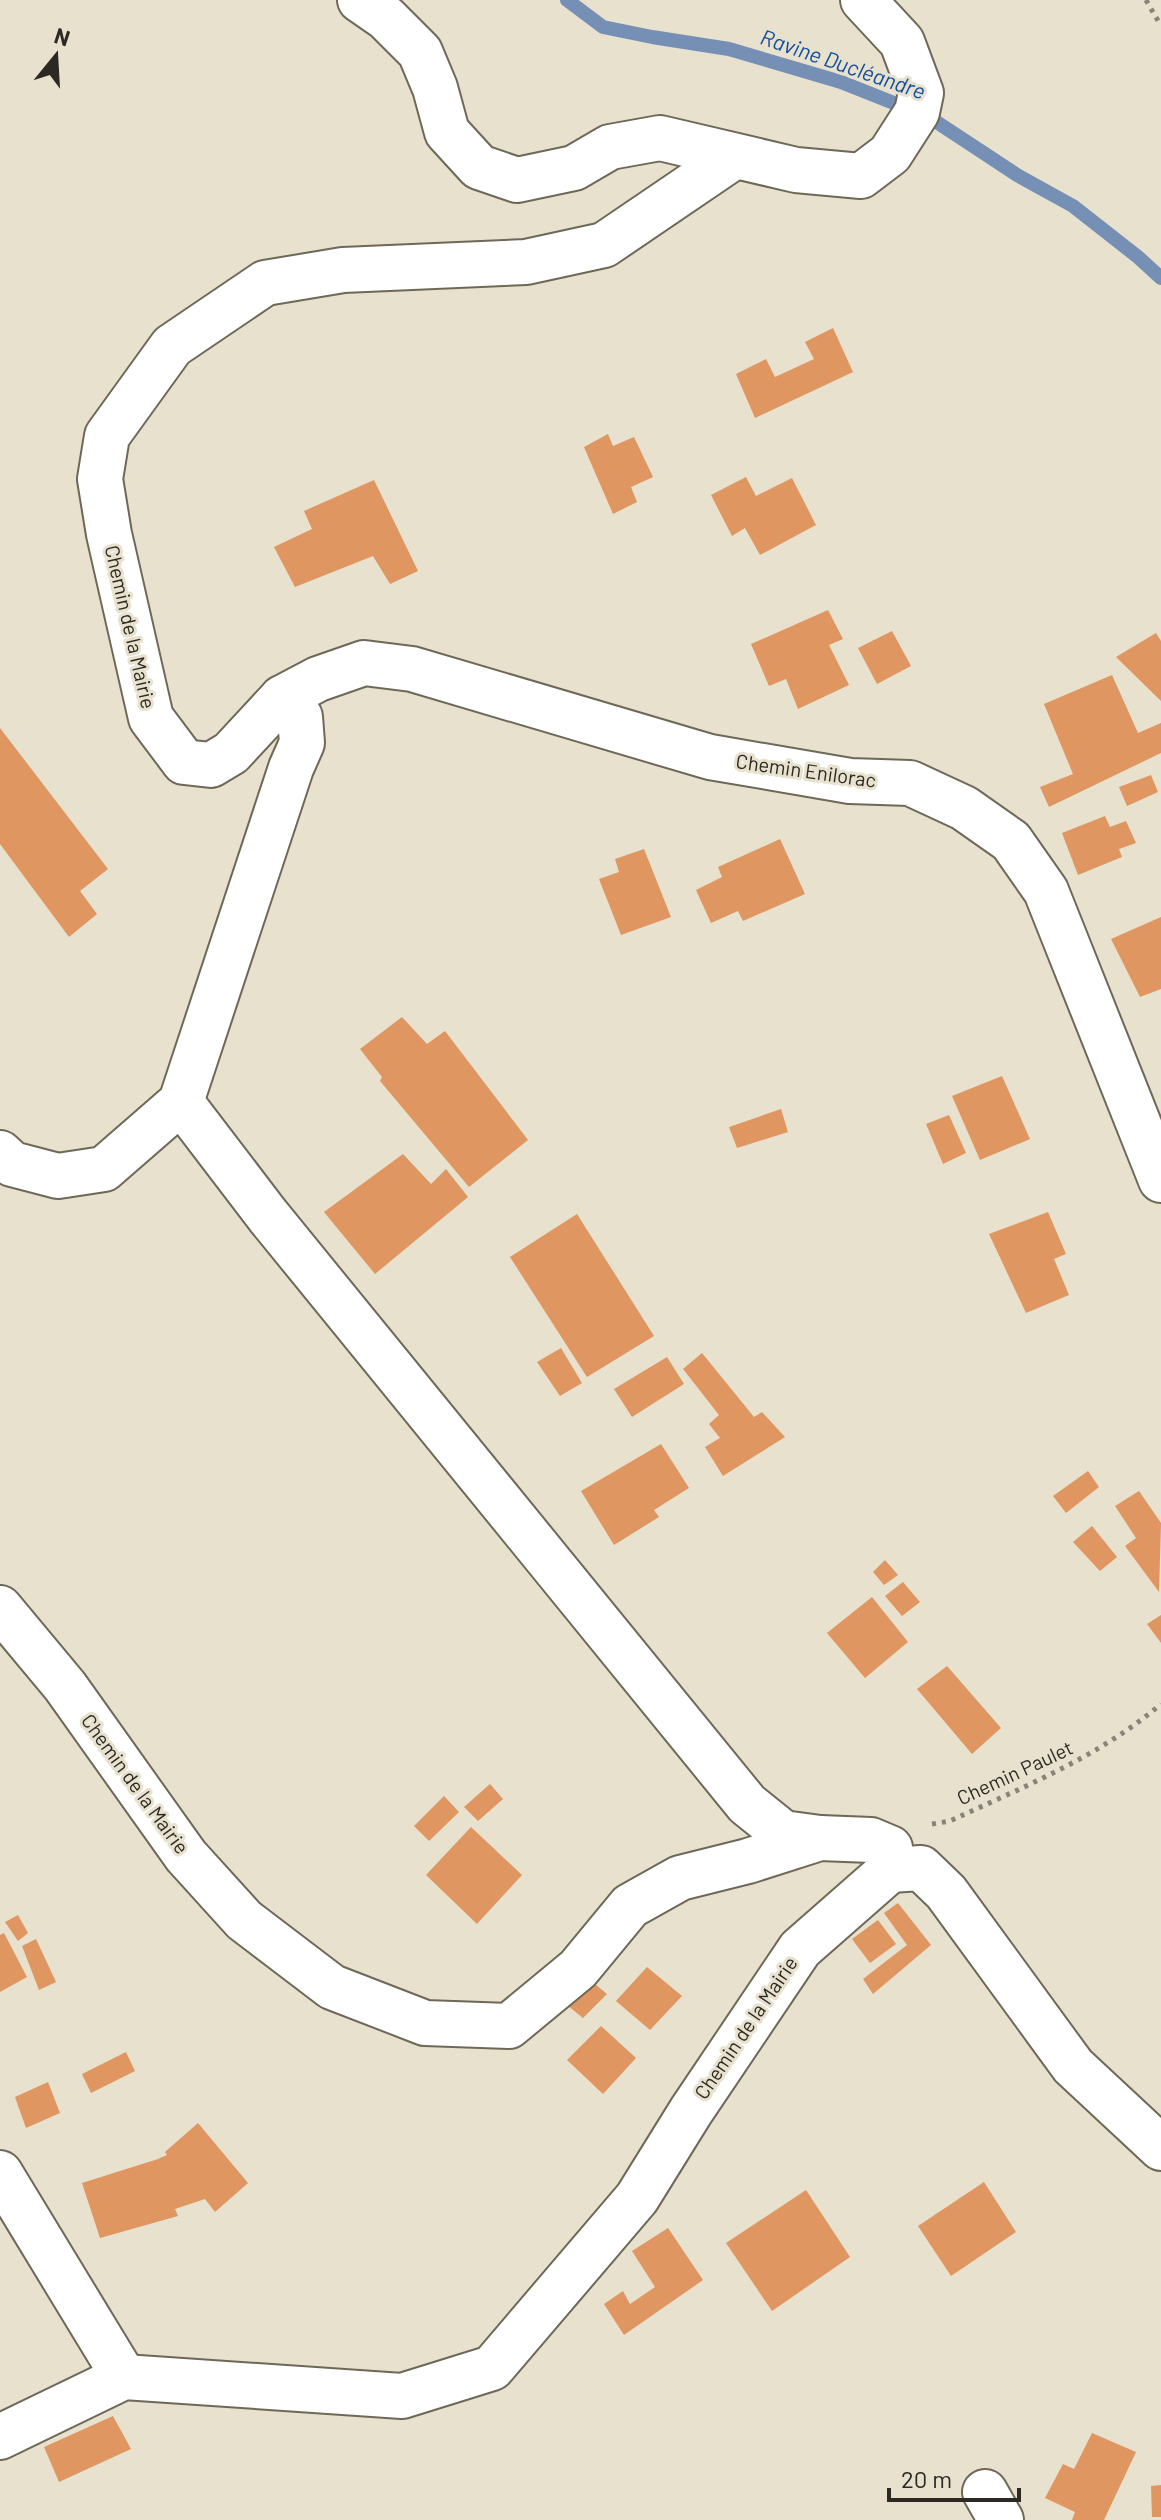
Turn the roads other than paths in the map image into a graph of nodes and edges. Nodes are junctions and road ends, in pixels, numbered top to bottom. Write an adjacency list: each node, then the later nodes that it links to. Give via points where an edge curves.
1 (360, 0): 3 (street, via 420,52 447,132 479,167 517,180 574,168 610,147 660,138)
2 (863, 0): 3 (street, via 902,42 921,93 917,112 890,154 861,176 796,170)
3 (735, 156): 4 (street, Chemin de la Mairie, via 604,245 526,262 343,270 265,283 172,346 107,436 100,479 151,718 184,762 211,765 231,753)
4 (282, 698): 5 (street, via 300,717 302,743); 7 (street, Chemin Enilorac, via 364,663 412,669 710,757 850,781 910,783 964,808 1011,841 1046,891)
5 (181, 1102): 6 (street, via 104,1169 58,1176 12,1164); 9 (street, via 747,1804 783,1833)
6 (0, 1153)
7 (1161, 1180)
8 (0, 1608): 9 (street, Chemin de la Mairie, via 65,1686 186,1856 244,1920 332,1987 425,2023 509,2026 578,1969 630,1906 680,1878)
9 (820, 1838): 10 (street, Chemin de la Mairie, via 871,1840 890,1848)
10 (890, 1870): 11 (street, via 921,1868 946,1892 1073,2066); 13 (street, Chemin de la Mairie, via 800,1949 637,2198 492,2368 402,2396)
11 (1161, 2148)
12 (0, 2173): 13 (street)
13 (124, 2377): 14 (street, Chemin de la Mairie)
14 (0, 2437)

